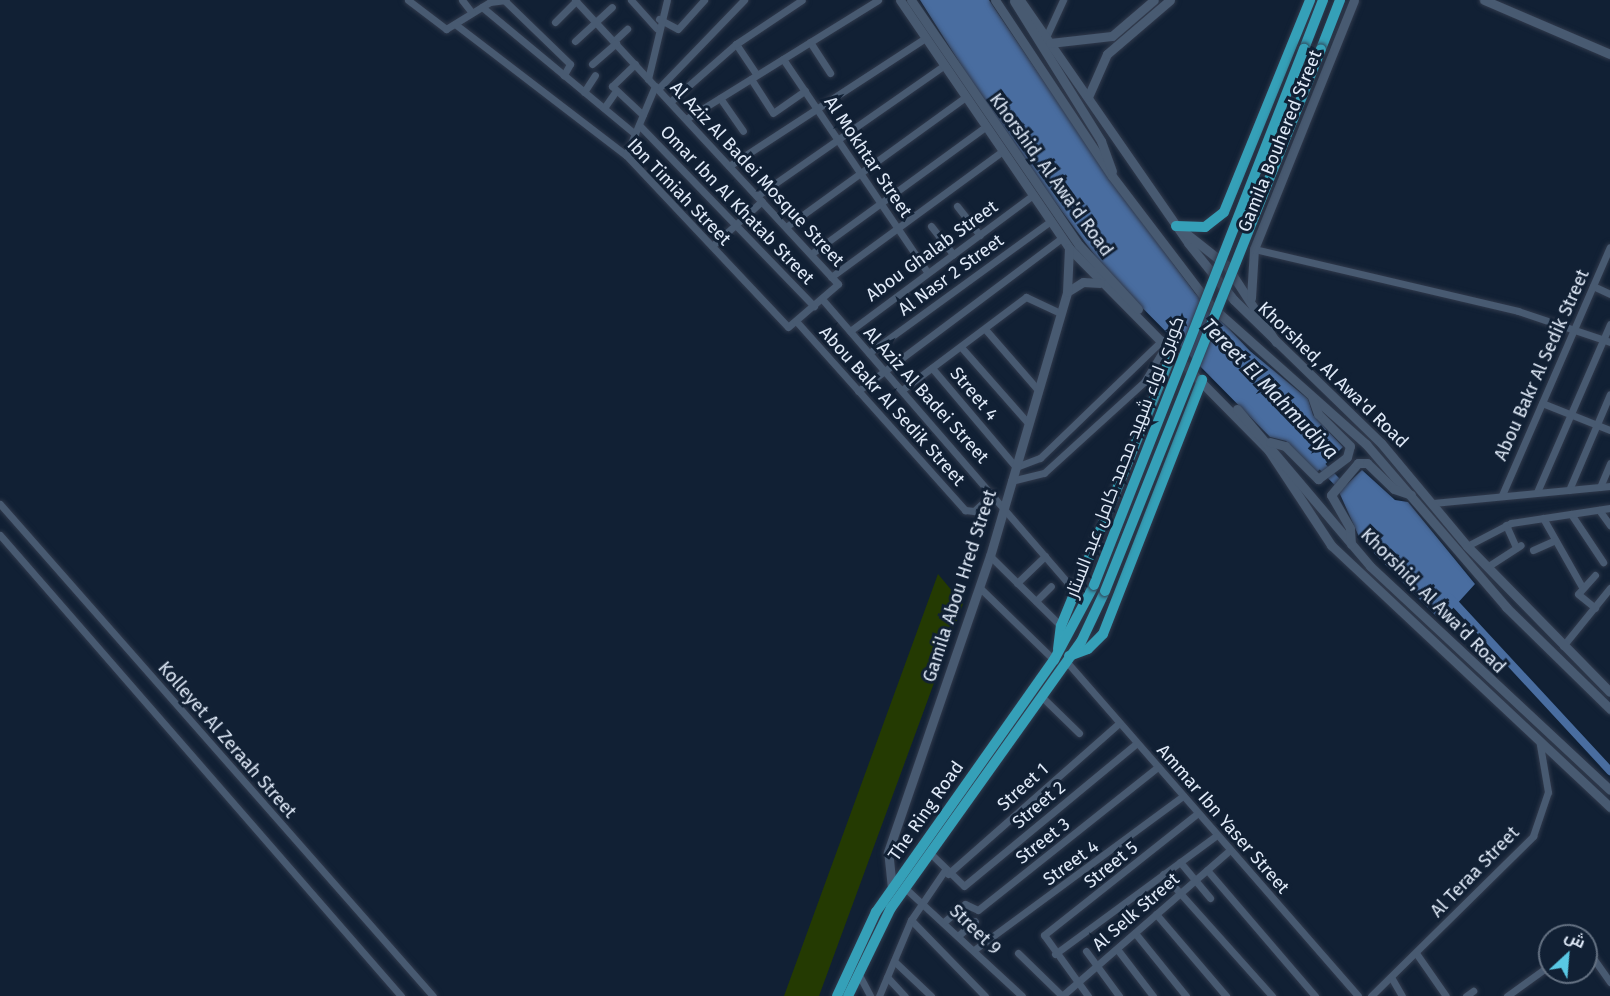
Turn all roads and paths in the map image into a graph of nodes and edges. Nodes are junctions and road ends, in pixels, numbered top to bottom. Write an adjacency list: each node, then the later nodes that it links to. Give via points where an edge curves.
1 (408, 0): 31 (street, via 446,29)
2 (462, 0): 27 (street)
3 (505, 0): 23 (street); 48 (street, via 570,64)
4 (631, 0): 33 (street)
5 (667, 0): 28 (street)
6 (704, 0): 28 (street, via 678,29)
7 (744, 0): 52 (street)
8 (802, 0): 40 (street)
9 (878, 0): 39 (street)
10 (900, 0): 35 (main road)
11 (911, 0): 127 (main road, Khorshid, Al Awa'd Road, via 1079,245)
12 (995, 0): 73 (main road, Khorshed, Al Awa'd Road)
13 (1014, 0): 73 (main road, via 1105,148)
14 (1020, 0): 36 (main road, Khorshed, Al Awa'd Road)
15 (1063, 0): 36 (street)
16 (1154, 0): 34 (main road)
17 (1170, 0): 41 (main road)
18 (1310, 0): 81 (main road, via 1227,206 1205,226)
19 (1323, 0): 167 (main road, كوبرى لواء شهيد محمد كامل عبد الستار, bridge)
20 (1340, 0): 167 (main road, كوبرى لواء شهيد محمد كامل عبد الستار, bridge, via 1105,591)
21 (1354, 0): 89 (main road, Gamila Bouhered Street)
22 (1484, 0): 42 (main road)
23 (491, 1): 25 (street)
24 (576, 1): 29 (street); 30 (street, Al Aziz Al Badei Mosque Street)
25 (482, 7): 27 (street); 48 (street)
26 (612, 7): 30 (street)
27 (472, 13): 31 (street)
28 (659, 19): 33 (street)
29 (555, 22)
30 (596, 22): 37 (street); 38 (street, Al Aziz Al Badei Mosque Street)
31 (455, 24): 70 (street, Ibn Timiah Street)
32 (627, 28): 38 (street)
33 (656, 28): 51 (street)
34 (1112, 36): 36 (main road); 41 (main road)
35 (924, 39): 46 (main road); 61 (street)
36 (1048, 40): 56 (main road, Khorshed, Al Awa'd Road)
37 (575, 41)
38 (615, 42): 44 (street); 45 (street, Al Aziz Al Badei Mosque Street)
39 (810, 42): 43 (street); 47 (street)
40 (736, 44): 50 (street); 59 (street)
41 (1118, 45): 56 (main road, via 1098,66)
42 (1610, 54)
43 (783, 59): 50 (street); 54 (street, Al Mokhtar Street)
44 (592, 64)
45 (635, 64): 51 (street, Al Aziz Al Badei Mosque Street); 53 (street, via 612,85)
46 (942, 67): 58 (main road); 68 (street)
47 (830, 73)
48 (564, 75): 55 (street)
49 (595, 75): 55 (street)
50 (754, 77): 54 (street, via 773,113); 57 (street)
51 (648, 79): 52 (street, Al Aziz Al Badei Mosque Street)
52 (657, 88): 59 (street, Al Aziz Al Badei Mosque Street); 62 (street)
53 (616, 91): 60 (street); 62 (street)
54 (805, 91): 61 (street, Al Mokhtar Street)
55 (584, 92): 60 (street)
56 (1088, 96): 81 (main road, Khorshed, Al Awa'd Road)
57 (720, 98): 63 (street); 66 (street)
58 (963, 99): 65 (main road); 72 (street)
59 (670, 102): 63 (street, Al Aziz Al Badei Mosque Street)
60 (604, 108): 67 (street)
61 (817, 108): 68 (street, Al Mokhtar Street); 71 (street)
62 (643, 115): 64 (street)
63 (686, 119): 71 (street, Al Aziz Al Badei Mosque Street)
64 (639, 125): 67 (street); 79 (street, Omar Ibn Al Khatab Street)
65 (984, 128): 69 (main road); 76 (street)
66 (743, 131)
67 (635, 134): 70 (street)
68 (838, 140): 72 (street, Al Mokhtar Street); 75 (street)
69 (1001, 152): 74 (main road); 83 (street)
70 (626, 155): 86 (street, Ibn Timiah Street)
71 (729, 166): 75 (street, Al Aziz Al Badei Mosque Street)
72 (860, 173): 76 (street, Al Mokhtar Street); 82 (street)
73 (1112, 176): 119 (main road, Khorshed, Al Awa'd Road, via 1212,306)
74 (1033, 195): 78 (main road); 84 (street, Abou Ghalab Street)
75 (759, 199): 79 (street); 82 (street, Al Aziz Al Badei Mosque Street)
76 (881, 203): 83 (street, Al Mokhtar Street); 90 (street)
77 (957, 206): 84 (street)
78 (1051, 221): 85 (main road); 111 (street, Al Nasr 2 Street)
79 (735, 225): 86 (street); 100 (street, Omar Ibn Al Khatab Street)
80 (931, 226): 91 (street)
81 (1176, 226): 98 (main road, via 1213,251); 110 (main road, Khorshed, Al Awa'd Road)
82 (786, 227): 90 (street, Al Aziz Al Badei Mosque Street)
83 (897, 228): 92 (street, Al Mokhtar Street); 93 (street)
84 (980, 234): 91 (street, Abou Ghalab Street)
85 (1062, 238): 88 (main road); 113 (street)
86 (712, 246): 102 (street, Ibn Timiah Street, via 786,327)
87 (1610, 247): 95 (street, Abou Bakr Al Sedik Street)
88 (1069, 248): 94 (main road); 96 (main road, Gamila Abou Hred Street)
89 (1254, 249): 98 (main road, Gamila Bouhered Street); 105 (street, via 1518,311)
90 (811, 254): 93 (street, Al Aziz Al Badei Mosque Street)
91 (953, 254): 92 (street, Abou Ghalab Street)
92 (928, 273): 106 (street, Abou Ghalab Street)
93 (834, 280): 99 (street)
94 (1101, 283): 96 (main road, via 1083,282); 108 (main road)
95 (1593, 286): 97 (street); 105 (street, Abou Bakr Al Sedik Street)
96 (1067, 292): 101 (main road, Gamila Abou Hred Street)
97 (1610, 294)
98 (1251, 298): 110 (main road)
99 (822, 299): 100 (street); 106 (street, Al Aziz Al Badei Street)
100 (814, 306): 102 (street)
101 (1059, 314): 104 (street, via 1026,297); 116 (main road, Gamila Abou Hred Street)
102 (796, 321): 117 (street, Abou Bakr Al Sedik Street)
103 (1610, 324): 107 (street)
104 (985, 329): 109 (street); 116 (street)
105 (1574, 330): 107 (street); 120 (street, Abou Bakr Al Sedik Street)
106 (850, 331): 111 (street, Al Aziz Al Badei Street)
107 (1606, 341): 121 (street)
108 (1167, 345): 114 (main road); 122 (main road); 129 (street, via 1040,458); 130 (street, via 1152,374 1044,473)
109 (961, 347): 112 (street); 123 (street)
110 (1280, 350): 138 (main road, Khorshed, Al Awa'd Road, via 1381,443)
111 (869, 353): 113 (street, Al Aziz Al Badei Street)
112 (932, 368): 115 (street); 129 (street, Street 4)
113 (884, 369): 115 (street, Al Aziz Al Badei Street); 117 (street)
114 (1202, 380): 126 (main road); 171 (main road, via 1281,466 1331,545)
115 (902, 390): 135 (street, Al Aziz Al Badei Street)
116 (1038, 390): 123 (main road, Gamila Abou Hred Street)
117 (858, 391): 135 (street, Abou Bakr Al Sedik Street, via 965,510 974,511)
118 (1610, 393): 124 (street)
119 (1312, 397): 127 (main road, via 1318,414 1348,444 1347,457 1325,478 1313,477 1285,446); 136 (main road, Khorshed, Al Awa'd Road, via 1366,444)
120 (1542, 403): 121 (street); 137 (street, Abou Bakr Al Sedik Street)
121 (1571, 414): 124 (street); 134 (street)
122 (1145, 422): 126 (main road, via 1166,425); 162 (main road)
123 (1028, 423): 129 (main road, Gamila Abou Hred Street)
124 (1597, 424): 125 (street); 133 (street)
125 (1610, 430)
126 (1180, 441): 167 (main road, via 1103,634 1089,649)
127 (1270, 442): 149 (main road, Khorshid, Al Awa'd Road)
128 (1610, 463): 132 (street)
129 (1016, 467): 130 (main road, Gamila Abou Hred Street)
130 (1011, 481): 141 (main road, Gamila Abou Hred Street)
131 (1610, 486): 132 (street)
132 (1600, 487): 133 (street)
133 (1569, 490): 134 (street)
134 (1537, 492): 137 (street)
135 (993, 493): 141 (street, Al Aziz Al Badei Street)
136 (1411, 495): 149 (main road, via 1394,489 1367,463 1358,463 1334,486 1332,502 1350,528); 172 (main road, Khorshed, Al Awa'd Road, via 1506,607)
137 (1502, 495): 138 (street)
138 (1433, 503): 150 (main road, Khorshed, Al Awa'd Road)
139 (0, 504): 218 (street, Kolleyet Al Zeraah Street)
140 (1610, 508): 142 (street)
141 (1004, 509): 152 (main road, Gamila Abou Hred Street); 153 (street, Al Aziz Al Badei Street)
142 (1599, 510): 143 (street); 146 (street)
143 (1572, 514): 144 (street); 154 (street)
144 (1543, 518): 145 (street); 148 (street)
145 (1506, 525): 150 (street); 155 (street, via 1519,546)
146 (1610, 525)
147 (0, 535): 217 (street, Kolleyet Al Zeraah Street)
148 (1555, 540): 151 (street); 160 (street)
149 (1350, 544): 168 (main road, Khorshid, Al Awa'd Road)
150 (1467, 546): 155 (main road, Khorshed, Al Awa'd Road)
151 (1533, 550)
152 (990, 556): 157 (street); 159 (main road, Gamila Abou Hred Street)
153 (1044, 556): 157 (street); 162 (street, Al Aziz Al Badei Street)
154 (1603, 562)
155 (1487, 567): 166 (main road, Khorshed, Al Awa'd Road)
156 (1595, 575): 160 (street)
157 (1017, 583): 163 (street)
158 (1052, 586): 163 (street)
159 (979, 587): 167 (street, Ammar Ibn Yaser Street); 190 (main road, Gamila Abou Hred Street, via 888,852)
160 (1582, 587): 164 (street, via 1578,594)
161 (1610, 588): 164 (street)
162 (1077, 593): 165 (main road)
163 (1036, 601): 165 (street)
164 (1595, 608): 166 (street)
165 (1061, 626): 167 (main road)
166 (1563, 646): 169 (main road, Khorshed, Al Awa'd Road)
167 (1062, 658): 170 (main road, The Ring Road); 173 (street, Ammar Ibn Yaser Street); 190 (main road, The Ring Road)
168 (1486, 678): 171 (main road); 178 (main road, Khorshid, Al Awa'd Road)
169 (1610, 692)
170 (1041, 696): 174 (street); 184 (main road, The Ring Road)
171 (1501, 707): 176 (main road)
172 (1610, 709)
173 (1119, 723): 175 (street, Ammar Ibn Yaser Street); 187 (street, Street 1)
174 (1079, 734)
175 (1137, 743): 177 (street, Ammar Ibn Yaser Street); 187 (street, Street 2, via 966,885 959,885)
176 (1540, 745): 180 (main road); 205 (street, Al Teraa Street, via 1548,792 1539,825)
177 (1158, 767): 179 (street, Ammar Ibn Yaser Street); 197 (street, Street 3, via 978,910 964,903)
178 (1610, 790)
179 (1183, 796): 181 (street, Ammar Ibn Yaser Street); 202 (street, Street 4)
180 (1610, 807)
181 (1198, 813): 182 (street, Ammar Ibn Yaser Street); 206 (street, Street 5, via 1043,939)
182 (1217, 835): 183 (street, Ammar Ibn Yaser Street); 185 (street)
183 (1230, 850): 186 (street, Al Selk Street); 235 (street, Ammar Ibn Yaser Street)
184 (930, 853): 187 (street); 191 (main road, The Ring Road)
185 (1180, 862): 188 (street); 189 (street)
186 (1207, 870): 189 (street, Al Selk Street); 234 (street)
187 (947, 872): 194 (street, Street 1)
188 (1163, 874): 192 (street); 206 (street)
189 (1195, 880): 192 (street, Al Selk Street); 193 (street)
190 (892, 888): 219 (main road, The Ring Road)
191 (905, 888): 194 (street, Street 9); 210 (main road, The Ring Road)
192 (1180, 893): 195 (street, Al Selk Street); 233 (street)
193 (1210, 898)
194 (924, 902): 196 (street, Street 1); 197 (street, Street 9)
195 (1156, 914): 199 (street, Al Selk Street); 232 (street)
196 (911, 920): 207 (street, Street 1); 225 (street)
197 (945, 921): 200 (street, Street 9)
198 (975, 921): 200 (street)
199 (1135, 933): 201 (street, Al Selk Street); 231 (street)
200 (959, 935): 202 (street, Street 9)
201 (1117, 949): 209 (street, Al Selk Street); 230 (street)
202 (974, 950): 226 (street, Street 9)
203 (1086, 951): 209 (street)
204 (1018, 953): 227 (street)
205 (1416, 953): 213 (street, Al Teraa Street); 238 (street)
206 (1055, 954): 214 (street)
207 (894, 961): 212 (street, Street 1); 224 (street)
208 (1598, 965): 215 (street)
209 (1097, 966): 214 (street, Al Selk Street); 229 (street)
210 (857, 971): 220 (main road, The Ring Road); 221 (street)
211 (1538, 974): 240 (street)
212 (887, 977): 222 (street, Street 1); 223 (street)
213 (1391, 977): 236 (street, Al Teraa Street); 237 (street)
214 (1078, 982): 227 (street, Al Selk Street); 228 (street)
215 (1610, 982)
216 (1473, 991): 239 (street)
217 (401, 996)
218 (433, 996)
219 (837, 996)
220 (848, 996)
221 (870, 996)
222 (879, 996)
223 (905, 996)
224 (931, 996)
225 (985, 996)
226 (1022, 996)
227 (1062, 996)
228 (1088, 996)
229 (1119, 996)
230 (1153, 996)
231 (1186, 996)
232 (1226, 996)
233 (1272, 996)
234 (1315, 996)
235 (1358, 996)
236 (1371, 996)
237 (1402, 996)
238 (1446, 996)
239 (1466, 996)
240 (1507, 996)

